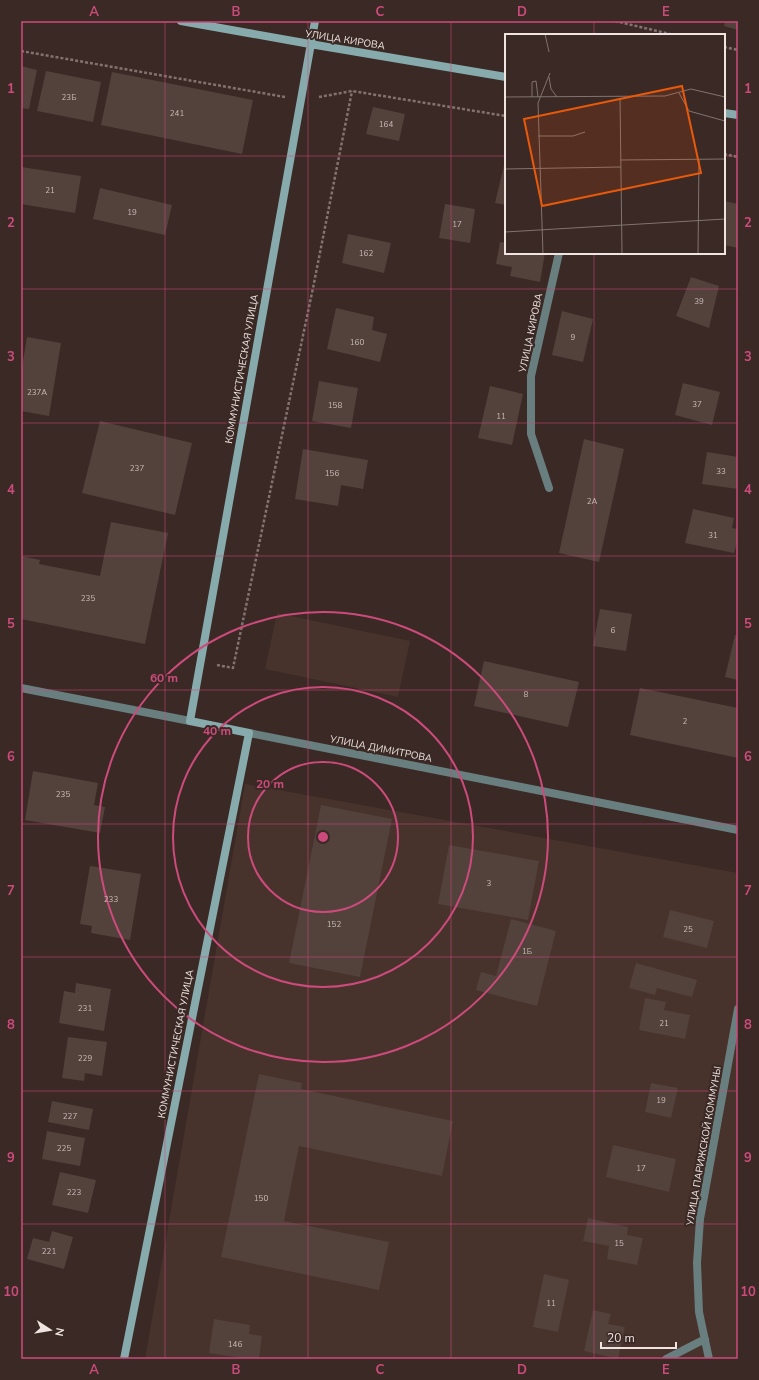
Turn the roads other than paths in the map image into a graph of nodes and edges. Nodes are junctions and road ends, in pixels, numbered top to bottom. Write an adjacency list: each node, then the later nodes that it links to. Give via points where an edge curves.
1 (182, 21): 3 (street, УЛИЦА КИРОВА)
2 (315, 21): 3 (street, КОММУНИСТИЧЕСКАЯ УЛИЦА)
3 (310, 44): 4 (street, УЛИЦА КИРОВА); 10 (street, КОММУНИСТИЧЕСКАЯ УЛИЦА)
4 (505, 76)
5 (725, 113): 6 (street)
6 (738, 115)
7 (559, 254): 8 (street, УЛИЦА КИРОВА, via 531,376 531,434)
8 (549, 488)
9 (21, 688): 10 (street, УЛИЦА ДИМИТРОВА)
10 (190, 721): 11 (street, УЛИЦА ДИМИТРОВА)
11 (248, 733): 12 (street, УЛИЦА ДИМИТРОВА); 15 (street, КОММУНИСТИЧЕСКАЯ УЛИЦА)
12 (738, 830)
13 (738, 1009): 14 (street, УЛИЦА ПАРИЖСКОЙ КОММУНЫ, via 700,1219 697,1263 699,1312)
14 (705, 1340): 16 (street); 17 (street, УЛИЦА ПАРИЖСКОЙ КОММУНЫ)
15 (124, 1359)
16 (666, 1359)
17 (709, 1359)

